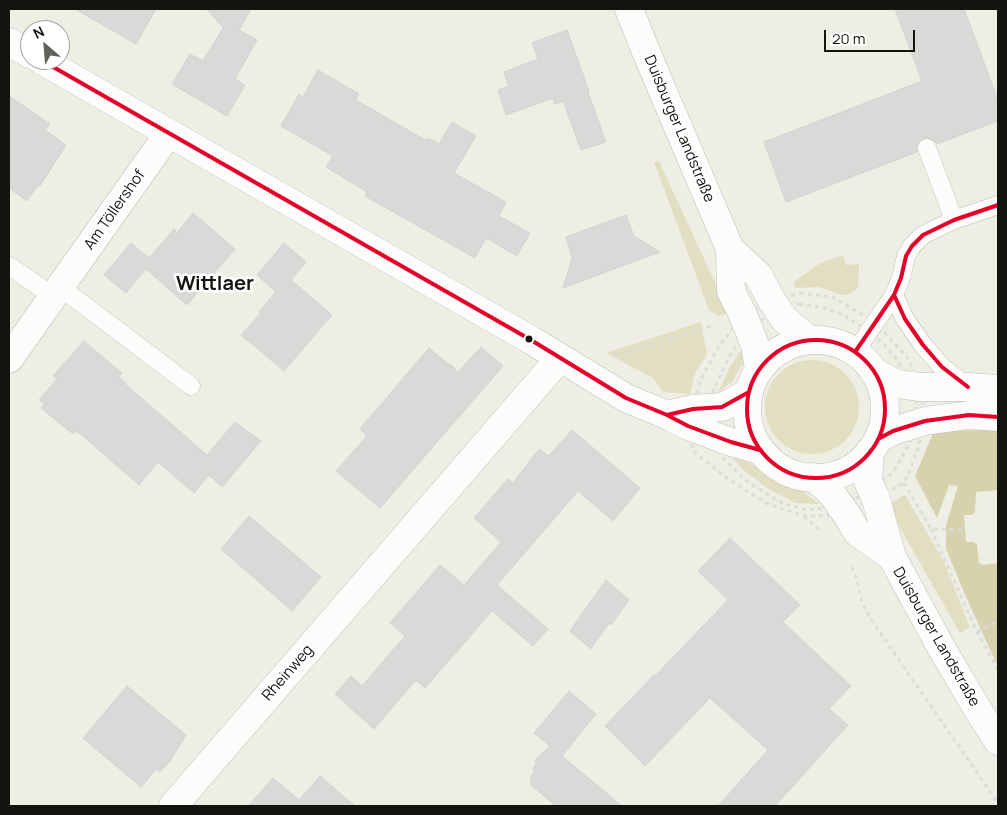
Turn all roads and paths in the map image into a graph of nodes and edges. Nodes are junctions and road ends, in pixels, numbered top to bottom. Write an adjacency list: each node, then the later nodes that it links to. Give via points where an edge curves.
1 (629, 9): 9 (street, Duisburger Landstraße)
2 (9, 42): 3 (street)
3 (20, 48)
4 (59, 70): 5 (street)
5 (169, 133): 11 (street, Am Töllershof); 19 (street)
6 (927, 148): 8 (lane)
7 (998, 205): 8 (lane)
8 (954, 220): 12 (lane, via 923,235 912,246)
9 (730, 249): 13 (street, Duisburger Landstraße, via 758,275); 14 (street, Duisburger Landstraße, via 731,291)
10 (9, 266): 11 (lane)
11 (57, 292): 18 (street, Am Töllershof); 22 (lane)
12 (894, 295): 16 (lane); 24 (lane, via 905,319 923,345 942,367)
13 (775, 306): 14 (path); 14 (path, via 760,320); 16 (path, via 800,304 822,307 844,315); 16 (path, via 800,294 833,297); 17 (street, Duisburger Landstraße, via 784,319)
14 (742, 321): 21 (street, Duisburger Landstraße, via 755,345); 27 (path, via 713,391); 27 (path, via 719,346 701,379)
15 (716, 324): 19 (path)
16 (867, 336): 17 (street, Duisburger Landstraße, via 843,345); 20 (street, Duisburger Landstraße, via 866,361); 23 (path, via 885,345); 23 (path, via 907,356)
17 (809, 340): 21 (street, Duisburger Landstraße, via 778,351 768,359)
18 (9, 358)
19 (569, 363): 27 (street, via 626,398); 44 (street, Rheinweg)
20 (874, 372): 23 (street, via 897,384); 29 (street, Duisburger Landstraße, via 884,398 885,412 883,426)
21 (754, 380): 27 (street, via 736,400); 30 (street, Duisburger Landstraße, via 747,416)
22 (191, 386)
23 (916, 386): 24 (street); 28 (path); 28 (path)
24 (968, 387): 25 (street)
25 (998, 389)
26 (998, 417): 28 (street, via 969,415)
27 (694, 419): 30 (street); 34 (path, via 724,459 749,483 784,504 808,510); 34 (path, via 693,451 766,503 804,516)
28 (920, 422): 29 (street, via 893,430); 32 (path, via 917,452); 33 (path, via 894,471)
29 (874, 445): 31 (street, Duisburger Landstraße, via 861,460 839,474); 33 (street, Duisburger Landstraße, via 868,481)
30 (760, 450): 31 (street, Duisburger Landstraße, via 789,472)
31 (812, 477): 34 (street, Duisburger Landstraße)
32 (904, 482): 33 (path); 35 (path)
33 (874, 494): 34 (path); 34 (path); 37 (street, Duisburger Landstraße)
34 (844, 510): 37 (street, Duisburger Landstraße, via 857,532)
35 (931, 529): 36 (path); 40 (path)
36 (965, 530)
37 (892, 557): 42 (street, Duisburger Landstraße, via 942,650)
38 (870, 618): 43 (path)
39 (998, 621): 40 (path)
40 (977, 632): 41 (path)
41 (998, 670)
42 (998, 740)
43 (998, 802)
44 (173, 806)

